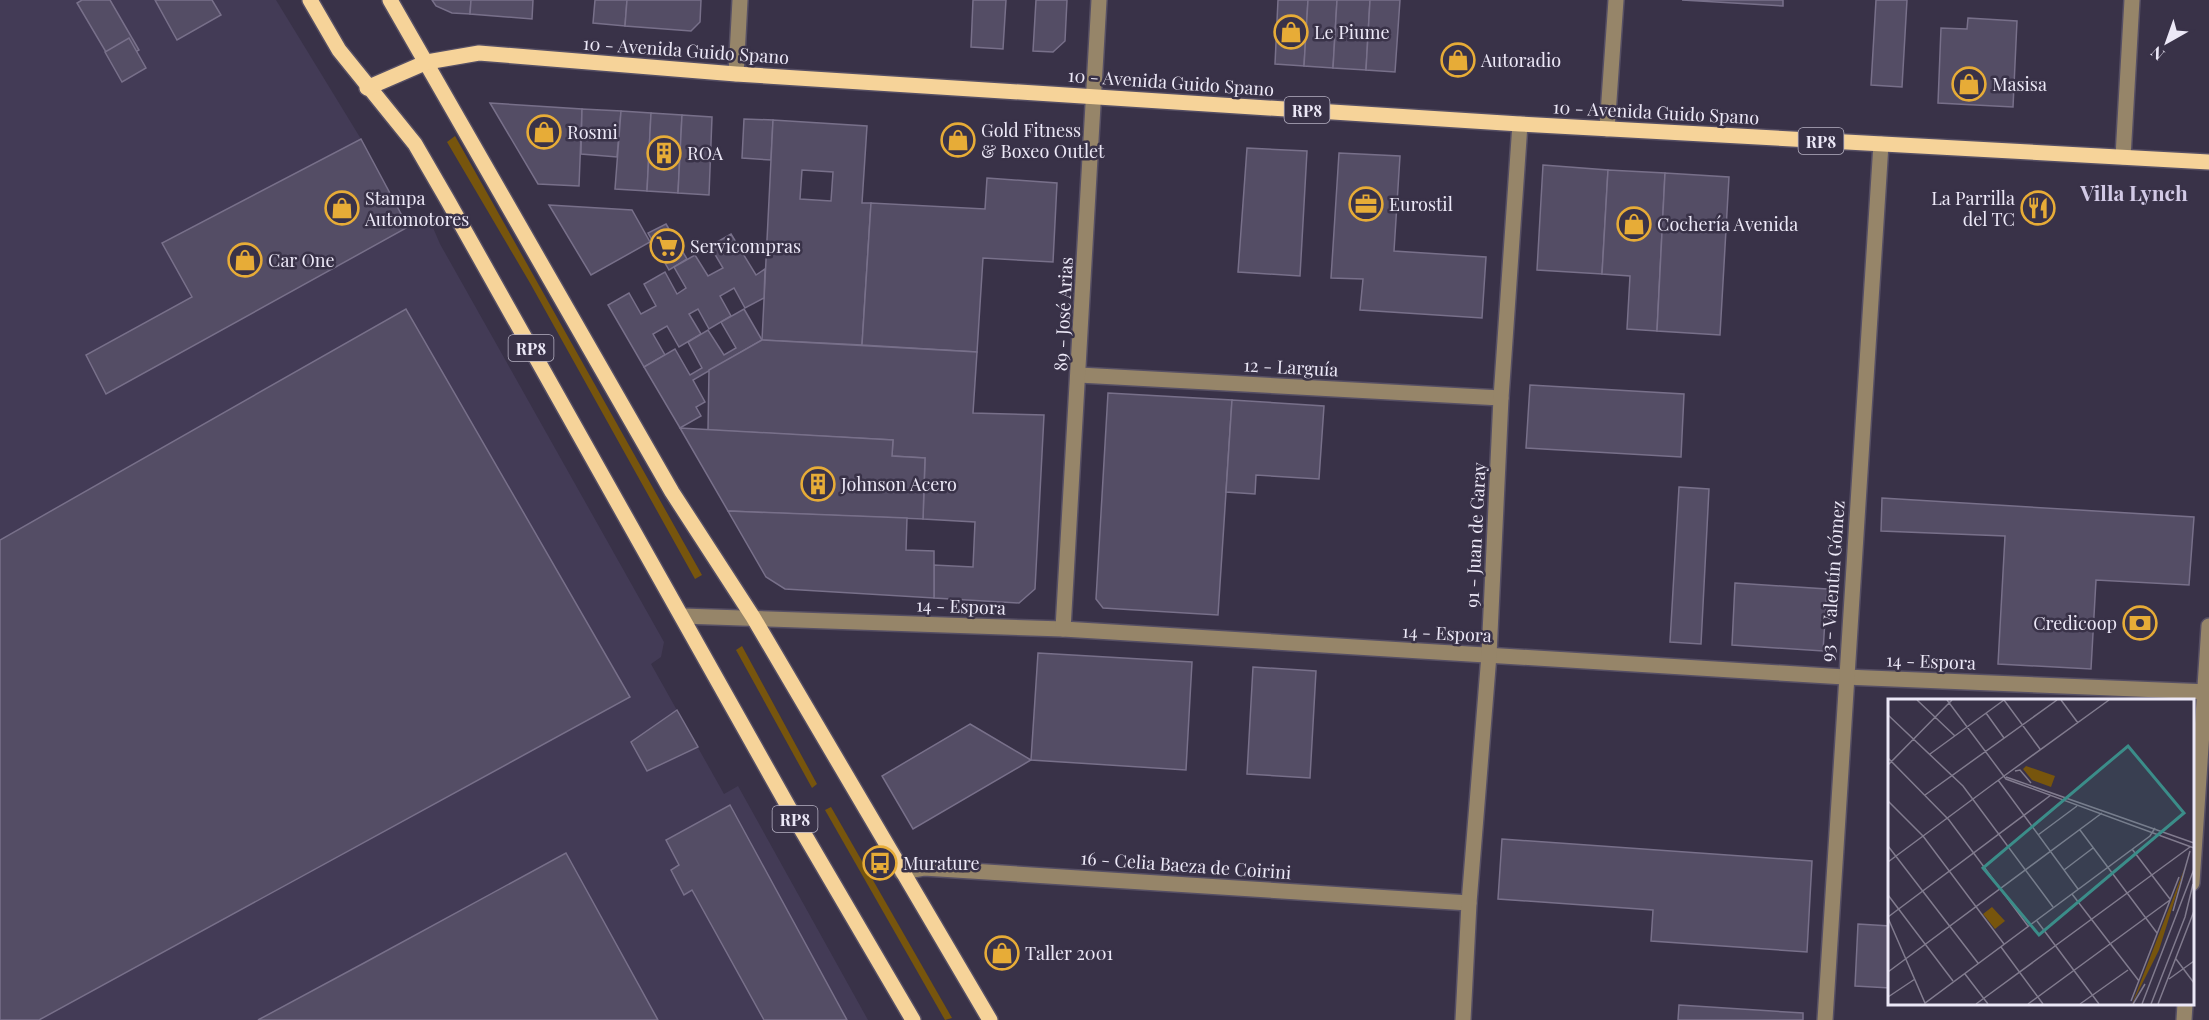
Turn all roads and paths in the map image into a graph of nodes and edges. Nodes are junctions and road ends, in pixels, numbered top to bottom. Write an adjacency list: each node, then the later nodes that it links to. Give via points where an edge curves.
1 (310, 0): 9 (main road, RP8)
2 (390, 0): 7 (main road, RP8)
3 (740, 0): 8 (street)
4 (1099, 0): 10 (street, 89 - José Arias)
5 (1616, 0): 12 (street)
6 (2132, 0): 14 (street)
7 (427, 62): 8 (main road, 10 - Avenida Guido Spano / RP8, via 479,53); 9 (main road, 10 - Avenida Guido Spano / RP8); 19 (main road, RP8, via 672,492)
8 (736, 74): 10 (main road, 10 - Avenida Guido Spano / RP8)
9 (367, 88): 18 (main road, RP8, via 420,154)
10 (1094, 96): 11 (main road, 10 - Avenida Guido Spano / RP8); 16 (street, 89 - José Arias)
11 (1520, 124): 12 (main road, 10 - Avenida Guido Spano / RP8); 17 (street, 91 - Juan de Garay)
12 (1607, 129): 13 (main road, 10 - Avenida Guido Spano / RP8)
13 (1881, 144): 14 (main road, 10 - Avenida Guido Spano / RP8); 23 (street, 93 - Valentín Gómez)
14 (2123, 157): 15 (main road, RP8)
15 (2209, 162)
16 (1079, 375): 17 (street, 12 - Larguía); 21 (street, 89 - José Arias)
17 (1501, 398): 22 (street, 91 - Juan de Garay)
18 (682, 616): 19 (street, 14 - Espora); 29 (main road, RP8)
19 (753, 617): 21 (street, 14 - Espora); 26 (main road, RP8)
20 (2209, 626): 24 (street)
21 (1063, 629): 22 (street, 14 - Espora)
22 (1489, 655): 23 (street, 14 - Espora); 27 (street, 91 - Juan de Garay)
23 (1845, 677): 24 (street, 14 - Espora); 32 (street, 93 - Valentín Gómez)
24 (2207, 692): 25 (street)
25 (2194, 869)
26 (902, 872): 27 (street, 16 - Celia Baeza de Coirini, via 924,868); 30 (main road, RP8)
27 (1469, 903): 31 (street, 91 - Juan de Garay)
28 (2185, 1005): 33 (street)
29 (913, 1020)
30 (990, 1020)
31 (1463, 1020)
32 (1825, 1020)
33 (2184, 1020)

